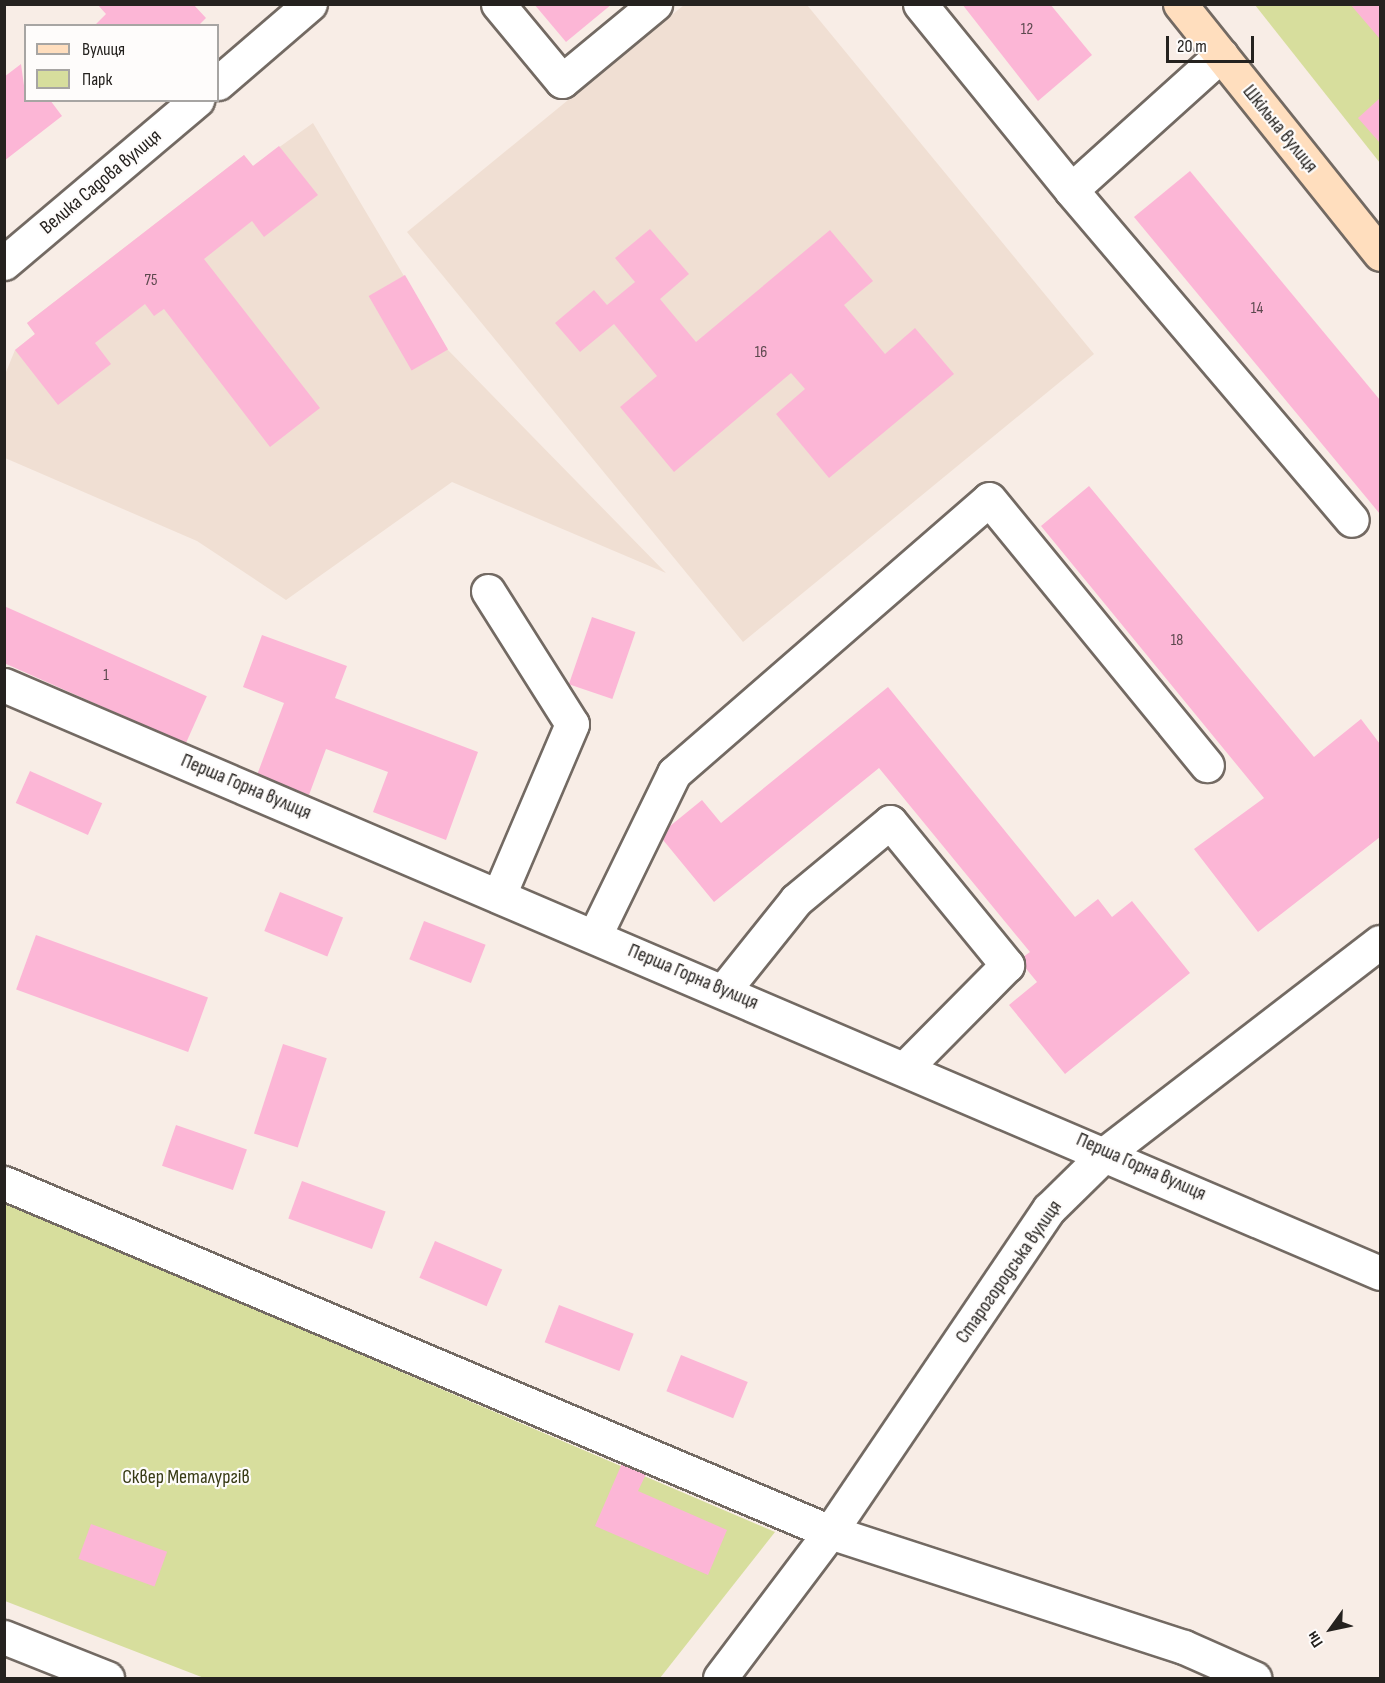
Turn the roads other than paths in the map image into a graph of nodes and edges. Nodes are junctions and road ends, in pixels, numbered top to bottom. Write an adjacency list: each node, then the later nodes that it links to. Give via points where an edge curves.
1 (498, 4): 2 (street, via 562,81)
2 (655, 4)
3 (920, 4): 9 (street)
4 (1180, 4): 6 (main road, Шкільна вулиця)
5 (294, 10): 7 (street)
6 (1221, 55): 9 (street); 10 (main road, Шкільна вулиця)
7 (219, 82)
8 (195, 102): 11 (street, Велика Садова вулиця)
9 (1071, 190): 12 (street)
10 (1380, 254)
11 (4, 263)
12 (1352, 520)
13 (488, 591): 16 (street, via 572,724)
14 (4, 685): 16 (street, Перша Горна вулиця)
15 (1207, 765): 17 (street, via 989,499 674,773)
16 (499, 895): 17 (street, Перша Горна вулиця)
17 (595, 936): 19 (street, Перша Горна вулиця)
18 (1380, 942): 21 (street, Старогородська вулиця)
19 (724, 990): 20 (street, Перша Горна вулиця); 20 (street, via 796,900 890,822 1007,965)
20 (906, 1067): 21 (street, Перша Горна вулиця)
21 (1107, 1152): 23 (street, Перша Горна вулиця); 24 (street, Старогородська вулиця, via 1049,1209)
22 (4, 1183): 24 (street)
23 (1380, 1273)
24 (830, 1533): 27 (street, Старогородська вулиця); 28 (street, via 1184,1647)
25 (4, 1637): 26 (street)
26 (107, 1678)
27 (720, 1678)
28 (1254, 1678)

